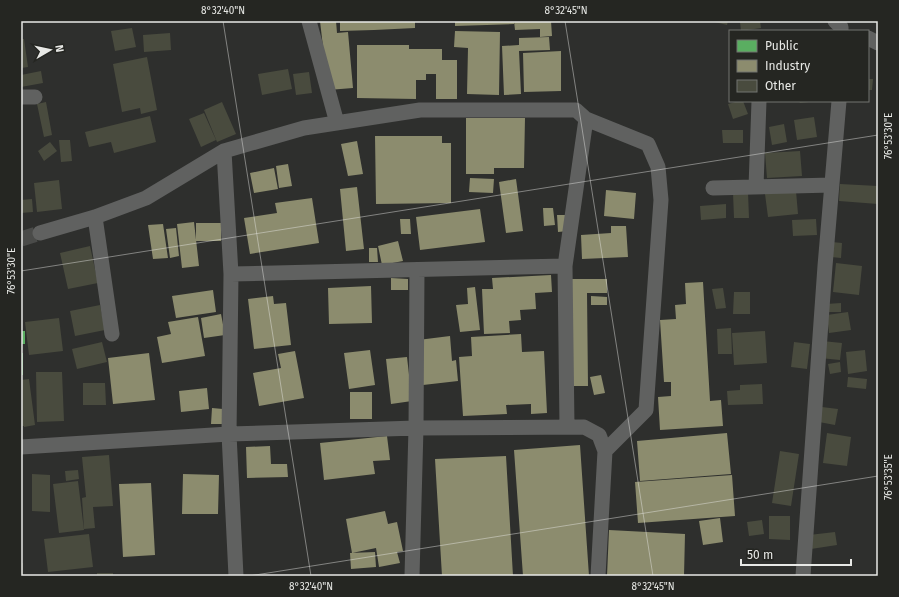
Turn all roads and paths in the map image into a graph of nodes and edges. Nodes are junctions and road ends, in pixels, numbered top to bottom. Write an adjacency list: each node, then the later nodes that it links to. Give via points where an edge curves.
1 (309, 21): 5 (street)
2 (759, 102): 8 (street)
3 (839, 102): 7 (street)
4 (586, 119): 5 (street, via 576,110 420,110); 12 (street); 20 (street, via 648,144 658,167 661,200 646,410)
5 (337, 123): 6 (street, via 304,128)
6 (224, 151): 10 (street, via 146,198); 14 (street)
7 (832, 185): 8 (street); 24 (street)
8 (756, 187): 9 (street)
9 (713, 188)
10 (95, 216): 11 (street); 15 (street)
11 (40, 233)
12 (565, 266): 13 (street); 16 (street)
13 (417, 270): 14 (street); 17 (street)
14 (231, 274): 18 (street)
15 (112, 334)
16 (568, 427): 17 (street); 20 (street, via 584,427 599,435)
17 (416, 428): 18 (street); 22 (street)
18 (229, 434): 19 (street); 21 (street)
19 (21, 447)
20 (605, 451): 23 (street)
21 (236, 576)
22 (412, 576)
23 (598, 576)
24 (803, 576)

